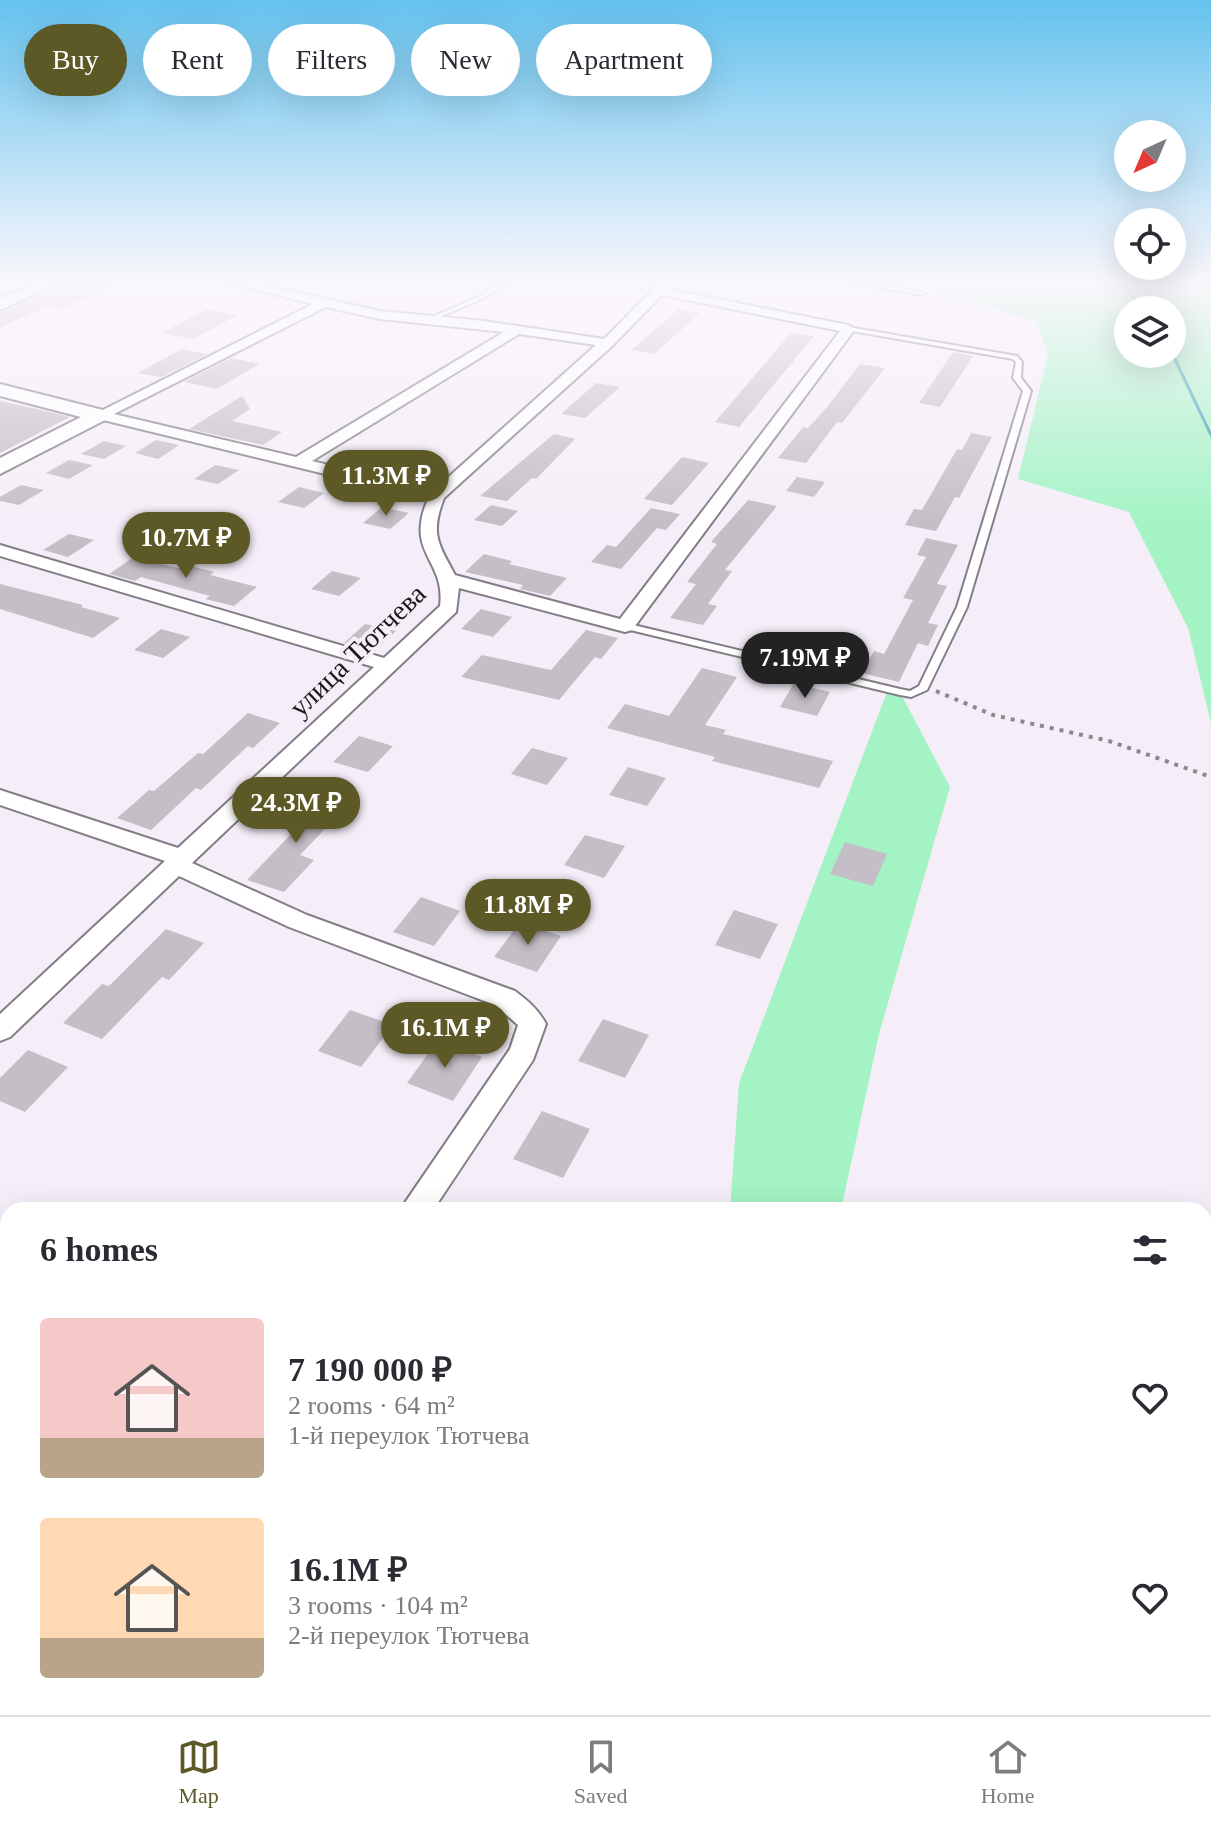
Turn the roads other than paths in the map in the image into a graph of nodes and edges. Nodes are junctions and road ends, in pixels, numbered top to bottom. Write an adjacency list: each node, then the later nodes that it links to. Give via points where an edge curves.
1 (208, 361): 7 (street)
2 (466, 361): 8 (street)
3 (587, 361): 10 (street)
4 (824, 361): 13 (street)
5 (1018, 361): 13 (lane, via 1017,378 1027,391 962,607 918,692)
6 (0, 390): 7 (street)
7 (100, 415): 8 (street); 9 (street)
8 (299, 462): 10 (street)
9 (0, 467)
10 (437, 496): 12 (street, улица Тютчева, via 426,515 426,537 433,559)
11 (0, 550): 14 (street)
12 (448, 579): 13 (street); 14 (street, улица Тютчева, via 454,592 449,608)
13 (625, 626)
14 (387, 665): 16 (street, улица Тютчева)
15 (0, 797): 16 (street)
16 (178, 862): 17 (street, улица Тютчева); 18 (street, via 298,921 505,998 523,1011 532,1024 523,1052)
17 (0, 1030)
18 (421, 1202)

